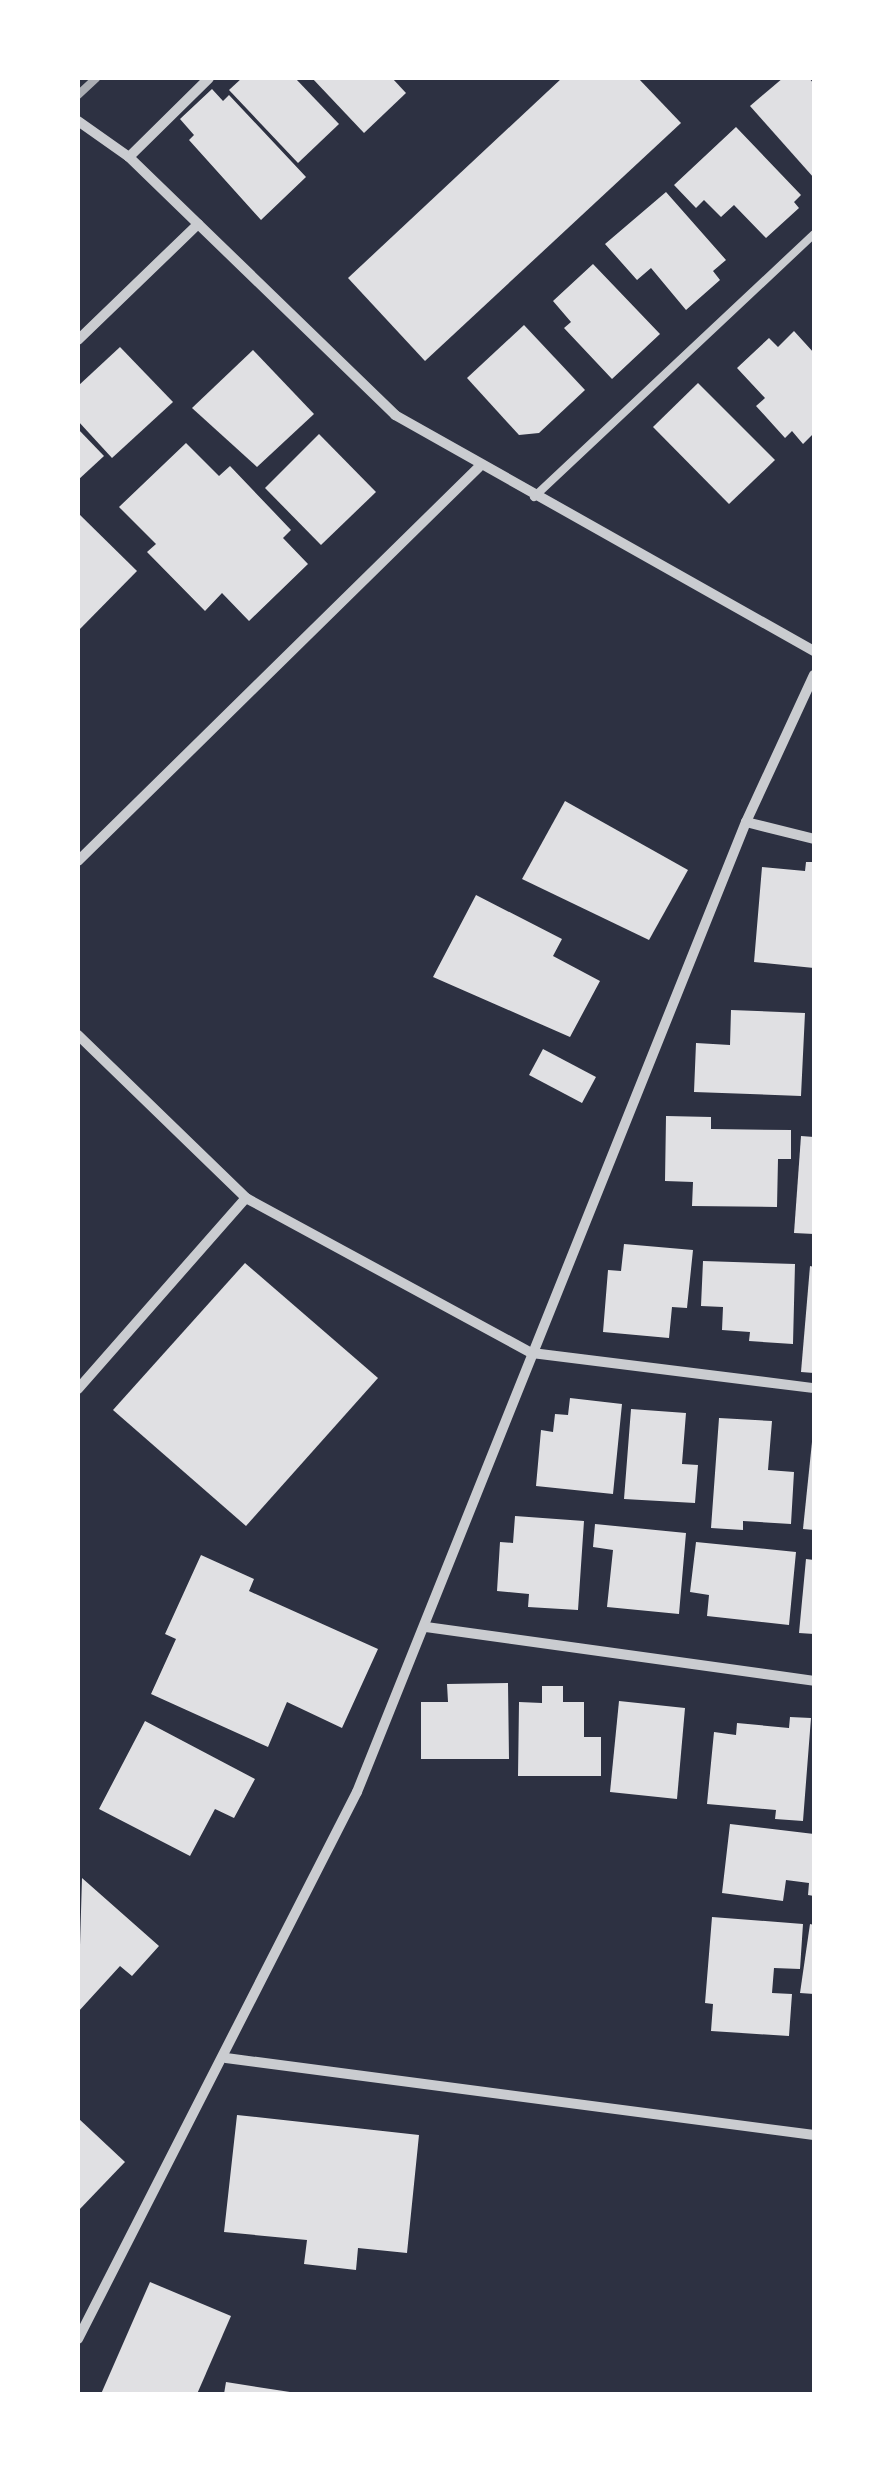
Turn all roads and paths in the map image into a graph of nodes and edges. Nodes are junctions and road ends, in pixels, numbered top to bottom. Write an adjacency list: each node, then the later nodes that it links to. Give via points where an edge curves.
1 (209, 78): 3 (street)
2 (78, 121): 3 (street)
3 (129, 157): 4 (street)
4 (198, 224): 6 (street); 7 (street, via 394,415)
5 (814, 234): 8 (lane)
6 (78, 340)
7 (479, 467): 8 (street); 13 (street)
8 (534, 497): 9 (street)
9 (814, 651)
10 (814, 676): 11 (street)
11 (746, 822): 12 (street); 16 (street)
12 (814, 839)
13 (78, 861)
14 (78, 1035): 15 (street)
15 (246, 1198): 16 (street); 17 (street)
16 (532, 1353): 18 (street); 19 (street)
17 (78, 1388)
18 (814, 1388)
19 (426, 1627): 20 (street); 21 (street, via 357,1792)
20 (814, 1681)
21 (226, 2058): 22 (street); 23 (street)
22 (814, 2135)
23 (78, 2339)

